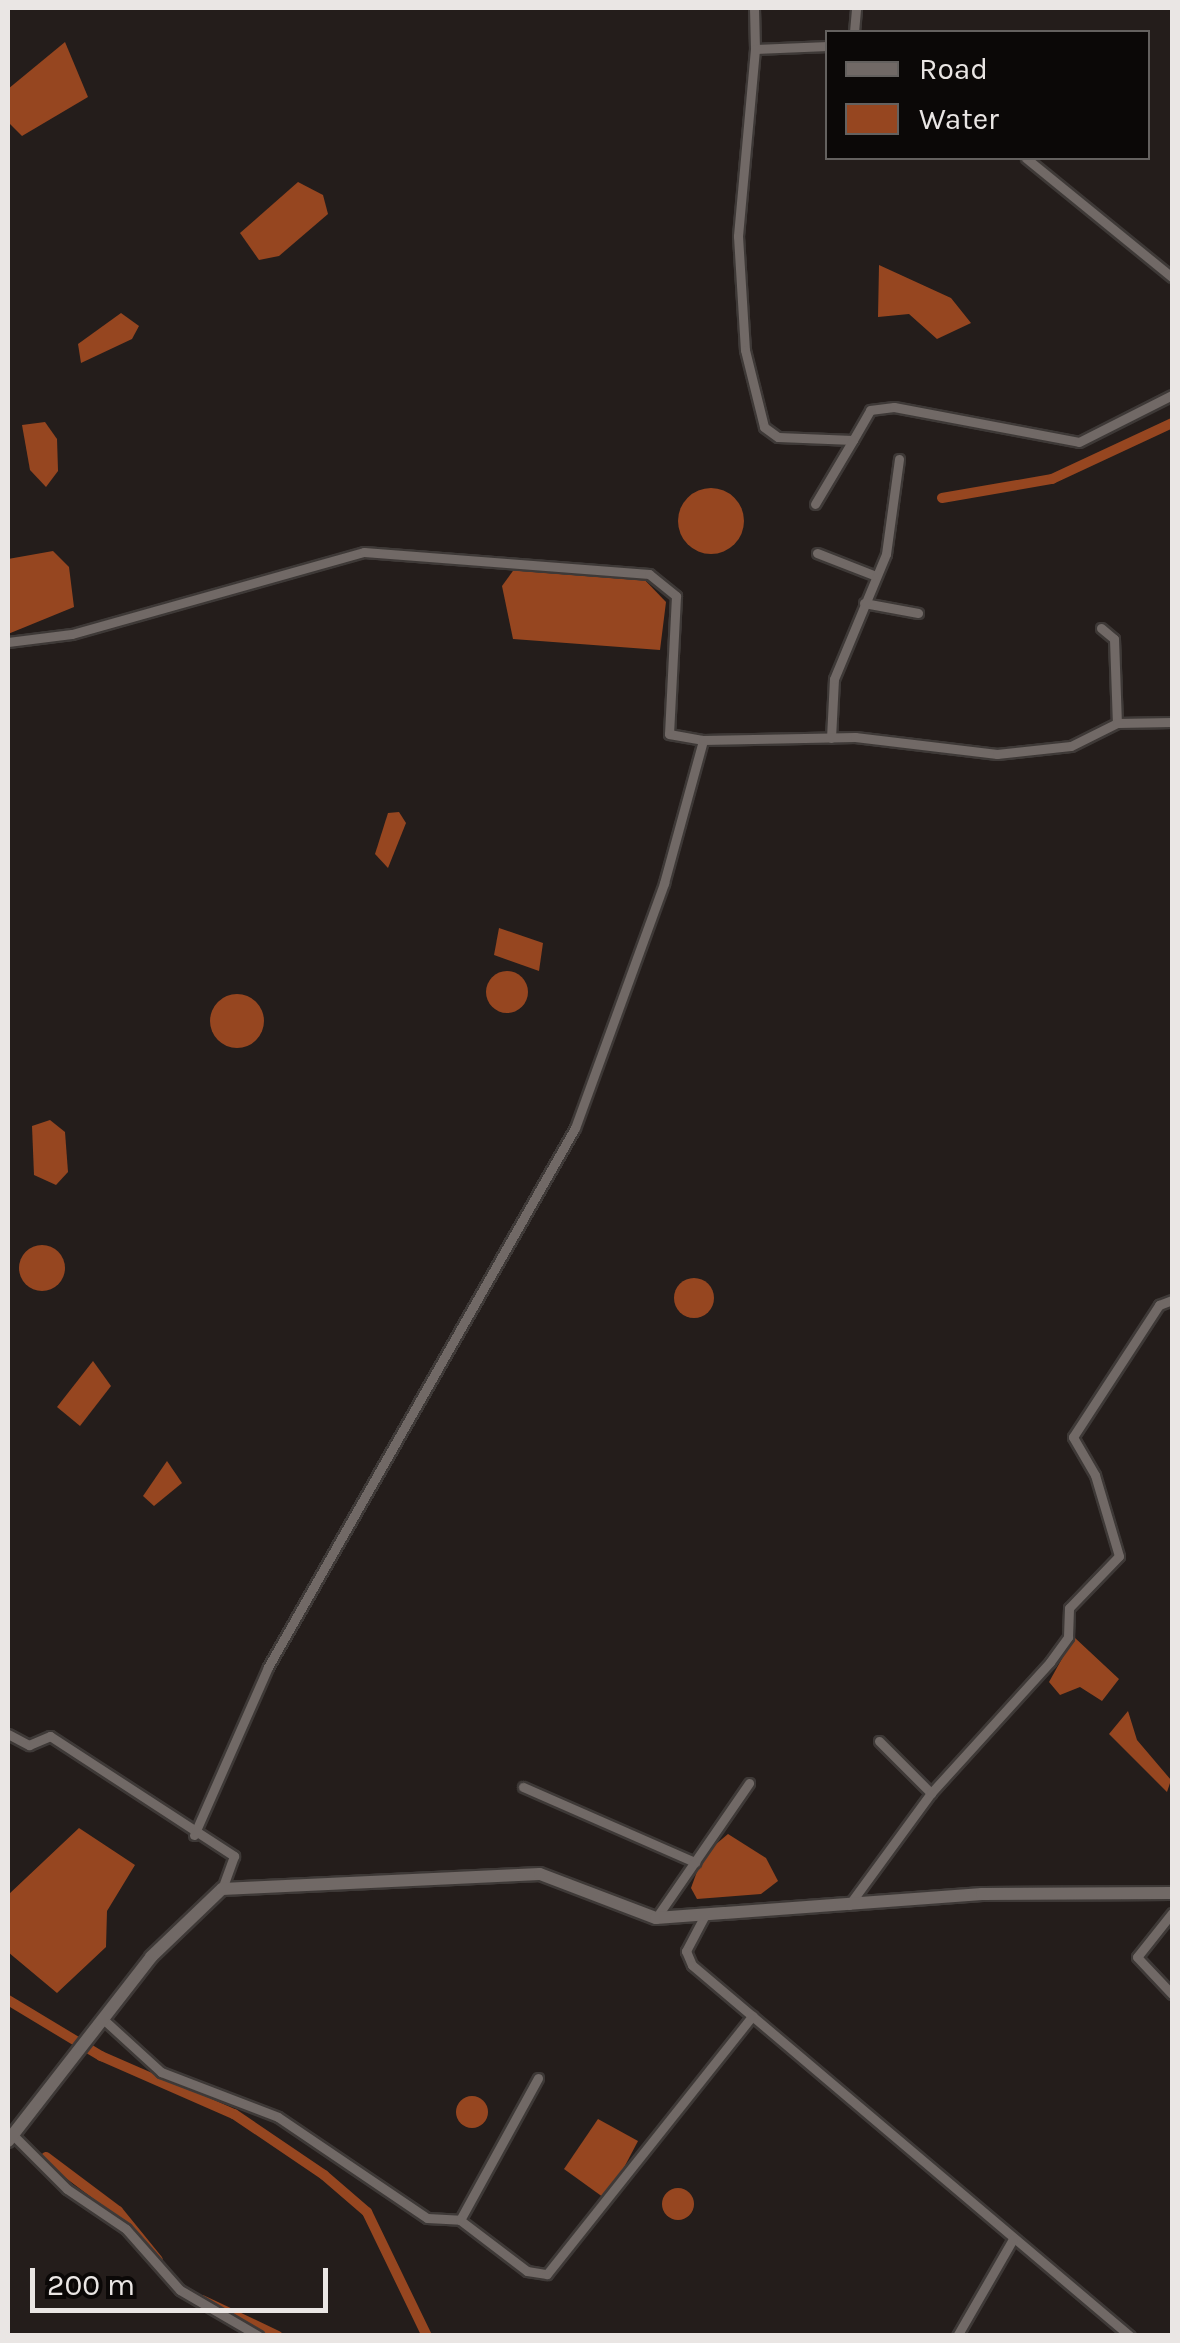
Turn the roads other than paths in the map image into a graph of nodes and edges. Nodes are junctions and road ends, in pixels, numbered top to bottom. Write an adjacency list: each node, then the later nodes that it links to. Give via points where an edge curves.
1 (754, 8): 3 (street)
2 (825, 46): 3 (street)
3 (755, 48): 7 (street, via 738,236 758,410 778,437)
4 (1028, 160): 5 (street)
5 (1172, 277)
6 (1172, 395): 7 (street, via 1079,442 894,407 870,410)
7 (853, 440): 9 (street)
8 (899, 459): 11 (street)
9 (816, 504)
10 (817, 553): 11 (street)
11 (876, 576): 12 (street)
12 (864, 603): 13 (street); 18 (street, via 834,679)
13 (918, 613)
14 (1100, 628): 17 (street, via 1114,639)
15 (8, 642): 19 (street, via 72,634 364,552 649,574 676,596 668,730)
16 (1172, 722): 17 (street)
17 (1117, 723): 18 (street, via 1072,746 997,754)
18 (831, 738): 19 (street)
19 (702, 740): 26 (street, via 664,883 575,1128 268,1667)
20 (1172, 1300): 25 (street, via 1159,1305 1073,1437 1095,1475 1119,1556 1070,1608 1068,1637 1050,1662)
21 (8, 1734): 26 (street, via 30,1745 50,1736)
22 (879, 1741): 25 (street)
23 (750, 1784): 27 (street)
24 (523, 1786): 27 (street)
25 (931, 1793): 30 (street)
26 (194, 1835): 28 (street, via 234,1856)
27 (694, 1862): 33 (street)
28 (222, 1889): 33 (main road, via 540,1874); 36 (main road, via 185,1918)
29 (1172, 1893): 30 (main road)
30 (848, 1905): 32 (main road)
31 (1172, 1912): 34 (street, via 1137,1957)
32 (705, 1915): 33 (main road); 35 (street, via 686,1951 692,1965)
33 (656, 1918)
34 (1172, 1994)
35 (752, 2016): 39 (street, via 547,2274 526,2271); 40 (street)
36 (102, 2020): 38 (main road); 39 (street, via 161,2072 293,2125 427,2218)
37 (538, 2078): 39 (street)
38 (10, 2138): 41 (street, via 180,2290)
39 (460, 2220)
40 (1013, 2239): 42 (street); 43 (street)
41 (258, 2336)
42 (956, 2336)
43 (1130, 2336)

